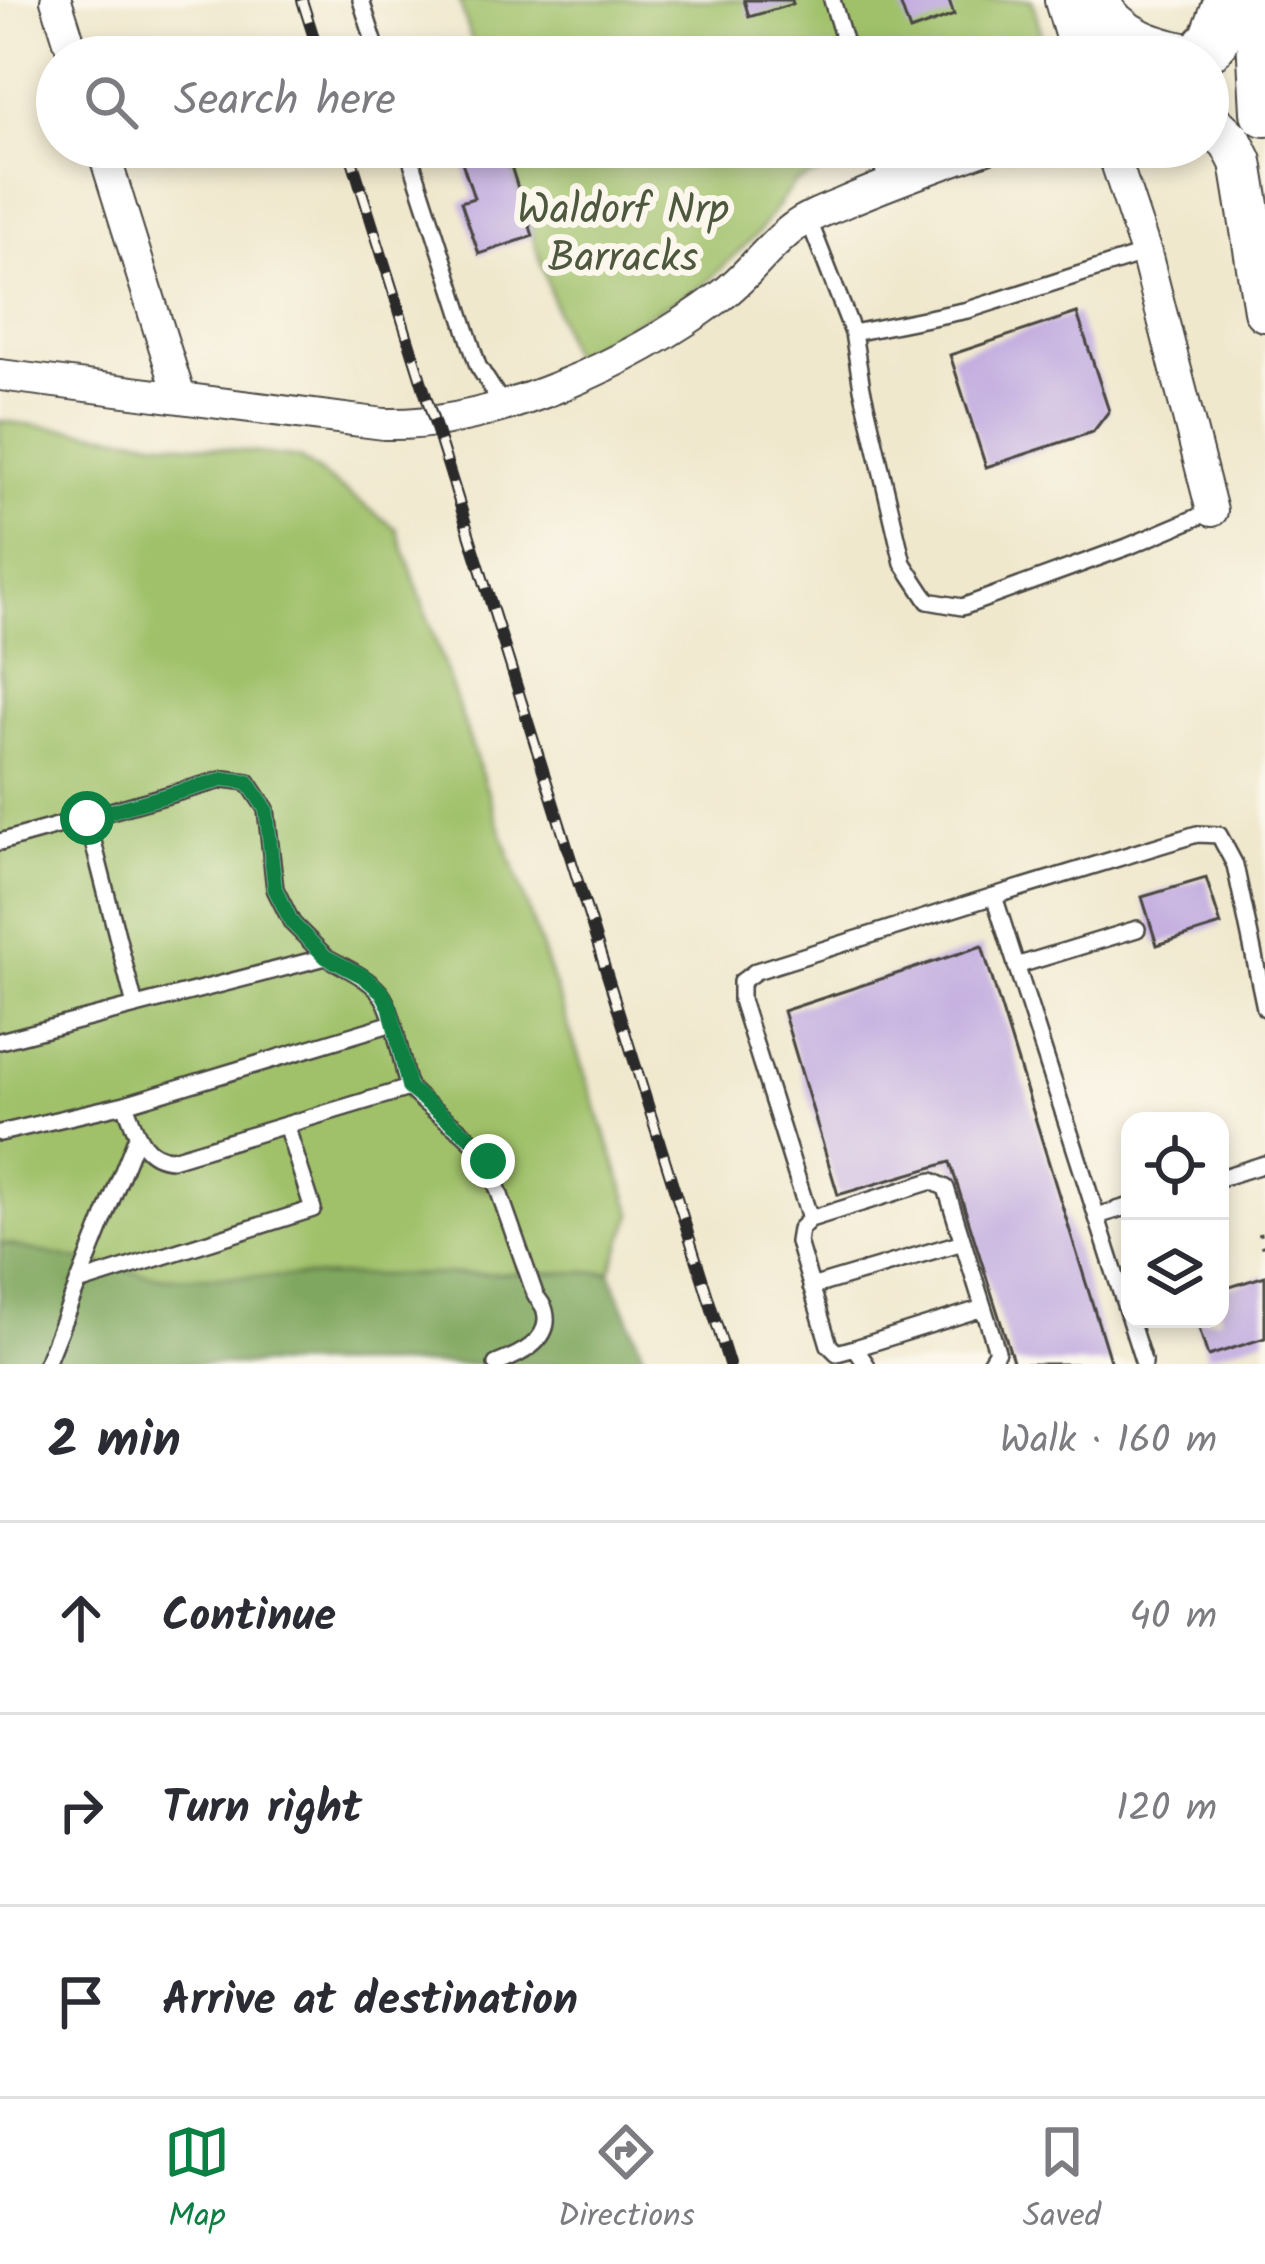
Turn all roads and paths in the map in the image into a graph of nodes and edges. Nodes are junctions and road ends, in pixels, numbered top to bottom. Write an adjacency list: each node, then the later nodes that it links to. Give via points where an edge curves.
1 (56, 0): 8 (street)
2 (361, 0): 9 (lane)
3 (832, 0): 10 (lane)
4 (1066, 0): 11 (main road)
5 (1096, 0): 12 (main road)
6 (1229, 0): 13 (highway)
7 (1259, 0): 15 (highway)
8 (67, 36)
9 (372, 36)
10 (843, 36)
11 (1077, 36)
12 (1128, 36)
13 (1216, 36)
14 (1229, 67): 15 (main road)
15 (1264, 82)
16 (1229, 140): 25 (main road, via 1241,162)
17 (109, 168): 28 (street)
18 (414, 168): 29 (lane, via 478,366)
19 (883, 168): 22 (lane)
20 (932, 168): 22 (street)
21 (1119, 168): 24 (street)
22 (888, 184): 23 (street)
23 (808, 218): 26 (lane); 29 (street, via 675,328 596,371)
24 (1146, 254): 26 (lane, via 968,310); 30 (street)
25 (1265, 310)
26 (853, 333): 30 (lane, via 902,563 928,601 962,608)
27 (0, 375): 28 (street)
28 (180, 397): 29 (street, via 400,424)
29 (503, 405)
30 (1212, 511)
31 (87, 818): 32 (lane); 35 (lane, via 225,779 248,782 266,809 275,889 292,923); 37 (lane)
32 (0, 842)
33 (994, 896): 36 (lane); 38 (lane, via 1197,834 1219,835 1235,865); 50 (lane, via 741,982)
34 (1137, 929): 36 (lane)
35 (326, 957): 37 (lane); 39 (lane, via 382,992)
36 (1016, 966): 49 (lane)
37 (135, 1006): 40 (lane)
38 (1265, 1009)
39 (393, 1023): 41 (lane); 42 (lane)
40 (0, 1041)
41 (409, 1088): 43 (lane); 59 (lane, via 478,1144 545,1311 532,1346)
42 (125, 1104): 44 (lane); 45 (lane)
43 (286, 1125): 45 (lane, via 172,1159 158,1159); 54 (lane, via 314,1209)
44 (0, 1133)
45 (137, 1136): 54 (lane)
46 (1265, 1164): 47 (lane)
47 (1229, 1175)
48 (1121, 1209): 49 (lane)
49 (1097, 1216): 62 (lane)
50 (810, 1219): 52 (lane, via 932,1181 946,1189); 55 (lane, via 798,1242)
51 (1259, 1233): 53 (path)
52 (962, 1242): 55 (lane); 56 (lane)
53 (1265, 1255)
54 (78, 1283): 58 (lane)
55 (811, 1286): 57 (lane, via 829,1346 837,1354)
56 (983, 1308): 57 (lane); 61 (lane, via 997,1351)
57 (855, 1348): 60 (lane)
58 (46, 1364)
59 (496, 1364)
60 (866, 1364)
61 (989, 1364)
62 (1144, 1364)

